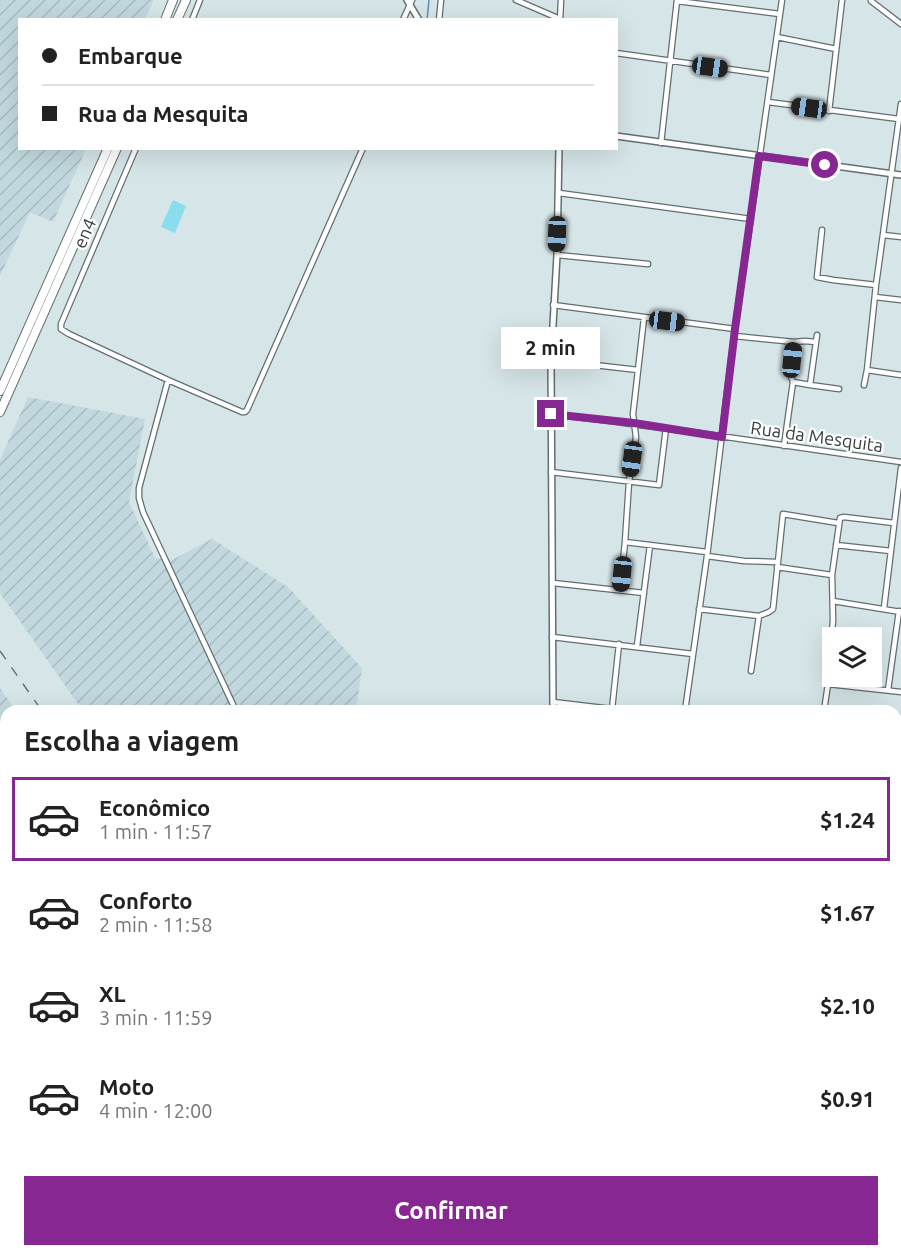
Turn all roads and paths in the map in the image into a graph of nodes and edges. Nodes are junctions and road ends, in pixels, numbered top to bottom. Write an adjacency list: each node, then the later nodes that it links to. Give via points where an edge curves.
1 (173, 0): 13 (highway)
2 (186, 0): 14 (highway)
3 (200, 0): 15 (street)
4 (441, 0): 18 (street)
5 (516, 0): 19 (street)
6 (561, 0): 20 (street)
7 (782, 0): 12 (street)
8 (842, 0): 23 (street)
9 (871, 0): 21 (street)
10 (409, 1): 16 (street); 17 (street)
11 (677, 1): 12 (street); 25 (street)
12 (780, 14): 22 (street)
13 (166, 18)
14 (178, 18)
15 (193, 18)
16 (404, 18)
17 (418, 18)
18 (439, 18)
19 (558, 18)
20 (560, 18)
21 (901, 24)
22 (777, 37): 23 (street); 26 (street)
23 (836, 49): 29 (street)
24 (618, 53): 25 (street)
25 (669, 61): 26 (street); 32 (street)
26 (771, 75): 27 (street)
27 (768, 102): 29 (street); 38 (street)
28 (901, 104): 30 (street)
29 (829, 111): 30 (street)
30 (898, 119): 39 (street)
31 (618, 136): 32 (street)
32 (661, 143): 38 (street)
33 (107, 150): 67 (highway)
34 (116, 150): 68 (highway)
35 (135, 150): 62 (street, en4, via 61,329)
36 (362, 150): 62 (street, via 248,410 242,412)
37 (559, 150): 41 (street)
38 (759, 156): 39 (street); 42 (street)
39 (891, 174): 40 (street); 44 (street)
40 (901, 174)
41 (559, 193): 42 (street); 46 (street)
42 (750, 219): 53 (street)
43 (822, 230): 48 (street, via 817,277)
44 (883, 234): 45 (street); 48 (street)
45 (901, 237)
46 (557, 255): 47 (street); 51 (street)
47 (648, 264)
48 (876, 285): 49 (street)
49 (875, 297): 50 (street); 60 (street)
50 (901, 300)
51 (553, 304): 52 (street); 58 (street)
52 (644, 318): 53 (street); 59 (street)
53 (735, 329): 54 (street)
54 (735, 336): 56 (street); 72 (street)
55 (817, 336): 57 (street)
56 (794, 342): 57 (street); 63 (street, via 790,377)
57 (816, 342): 64 (street)
58 (551, 360): 59 (street); 69 (street)
59 (638, 370): 70 (street)
60 (867, 370): 61 (street); 65 (street)
61 (901, 375)
62 (168, 380): 106 (street, via 139,498)
63 (793, 382): 64 (street); 73 (street)
64 (810, 385): 66 (street)
65 (864, 385)
66 (839, 389)
67 (0, 391)
68 (0, 412)
69 (551, 414): 70 (street, Rua da Mesquita); 76 (street)
70 (634, 423): 71 (street, Rua da Mesquita); 77 (street, via 636,437)
71 (666, 428): 72 (street, Rua da Mesquita); 77 (street, via 658,485)
72 (722, 437): 73 (street, Rua da Mesquita); 84 (street)
73 (784, 446): 74 (street, Rua da Mesquita)
74 (901, 462)
75 (901, 468): 78 (street)
76 (552, 472): 77 (street); 87 (street)
77 (629, 482): 80 (street)
78 (897, 520): 79 (street, via 844,517); 83 (street)
79 (838, 523): 82 (street); 85 (street, via 783,514)
80 (625, 542): 81 (street); 88 (street)
81 (650, 545): 84 (street); 89 (street)
82 (836, 545): 83 (street); 86 (street)
83 (891, 551): 91 (street)
84 (707, 554): 85 (street); 92 (street)
85 (777, 564): 86 (street); 94 (street, via 773,609)
86 (832, 575): 90 (street)
87 (553, 583): 88 (street); 96 (street)
88 (620, 590): 89 (street)
89 (644, 593): 98 (street)
90 (833, 601): 91 (street); 95 (street)
91 (884, 608): 93 (street)
92 (699, 609): 94 (street); 99 (street)
93 (900, 611): 103 (street)
94 (759, 616): 100 (street)
95 (832, 627)
96 (552, 637): 97 (street); 105 (street)
97 (619, 644): 98 (street); 108 (street)
98 (637, 646): 99 (street)
99 (693, 654): 109 (street)
100 (751, 671)
101 (828, 687): 110 (street)
102 (858, 687): 103 (street)
103 (888, 690): 104 (street)
104 (901, 692)
105 (553, 702): 107 (street)
106 (233, 705)
107 (578, 705)
108 (612, 705)
109 (686, 705)
110 (825, 705)

